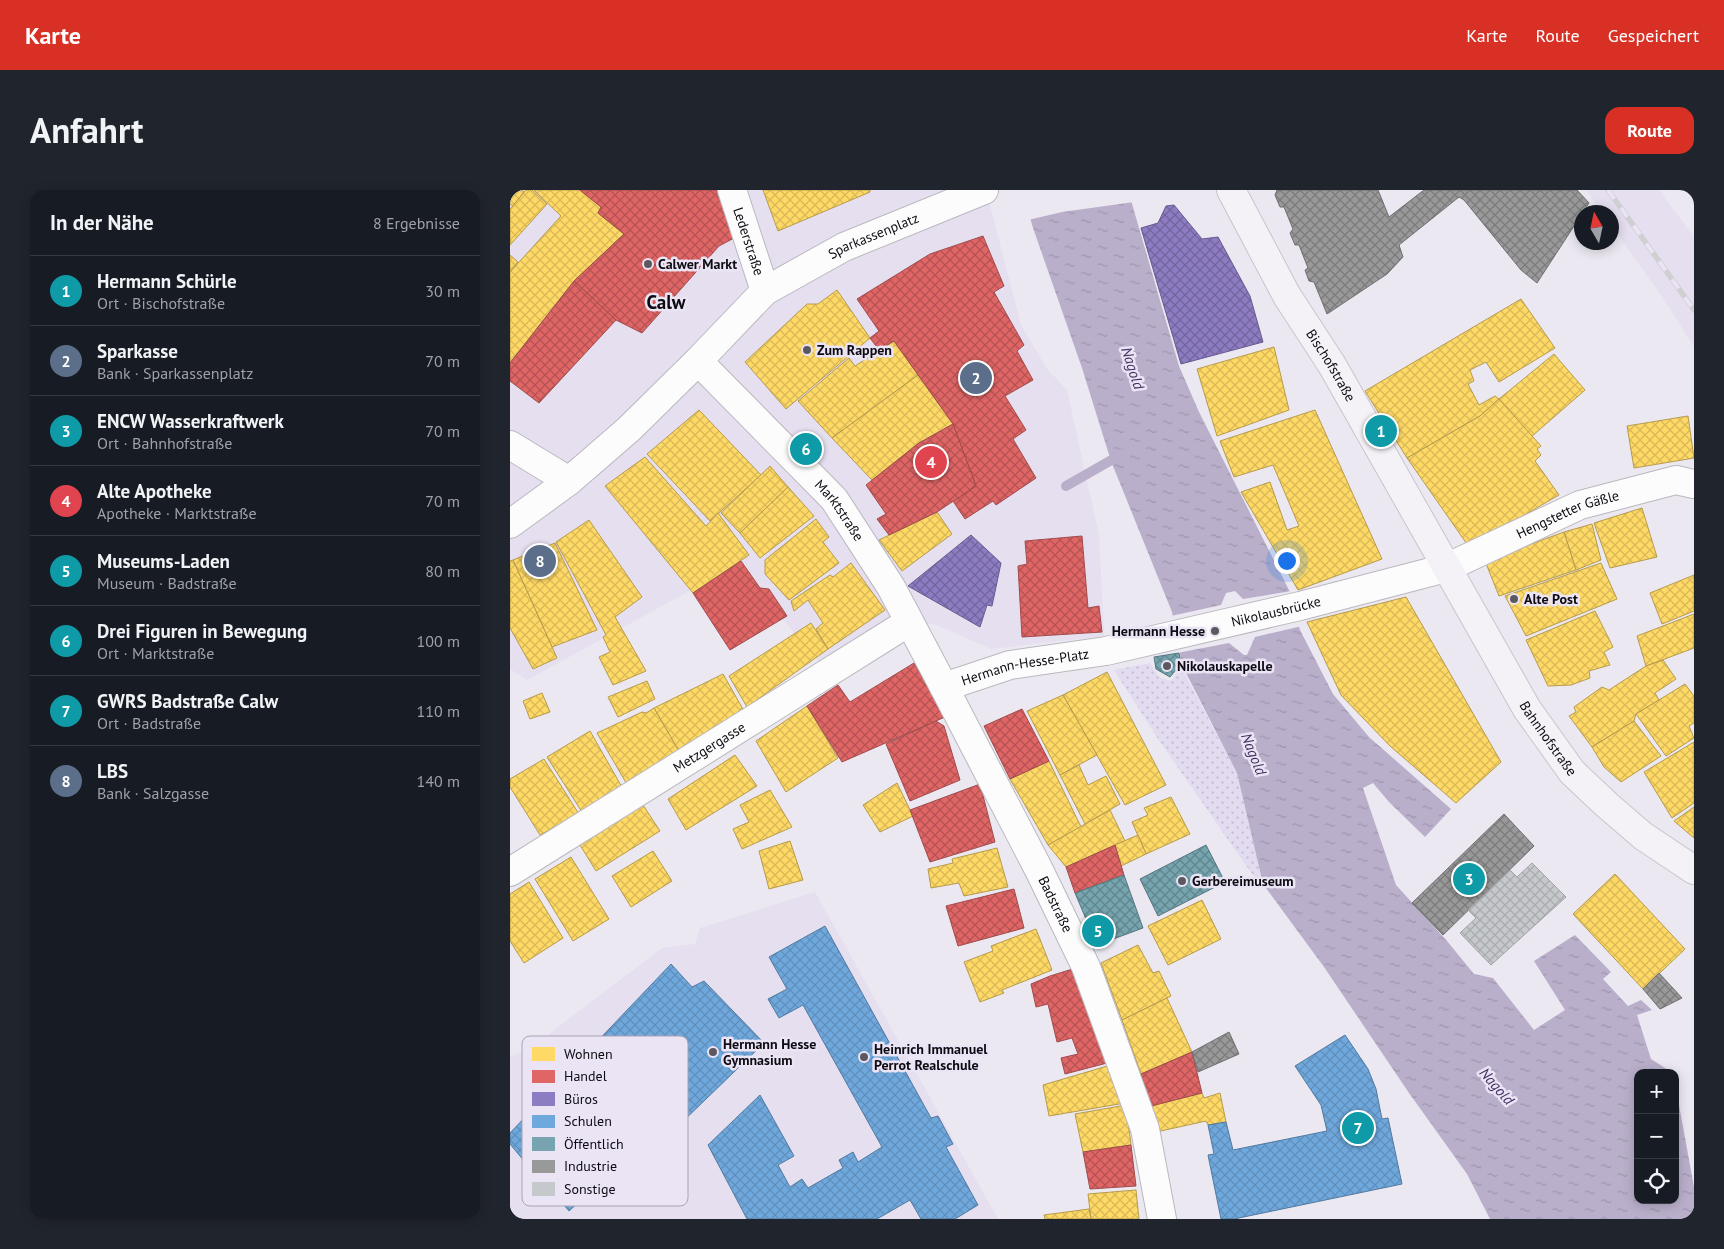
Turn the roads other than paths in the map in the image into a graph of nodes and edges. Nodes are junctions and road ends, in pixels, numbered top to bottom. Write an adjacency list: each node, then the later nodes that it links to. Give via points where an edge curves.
1 (732, 190): 4 (street, Lederstraße)
2 (984, 190): 4 (street, Sparkassenplatz, via 844,247)
3 (1231, 190): 10 (main road, Bischofstraße, via 1287,296 1332,365)
4 (765, 291): 5 (street)
5 (698, 361): 7 (street, via 629,429); 11 (street, Marktstraße, via 834,499 891,586)
6 (510, 446): 7 (street)
7 (569, 481): 9 (street)
8 (1694, 484): 10 (street, Hengstetter Gäßle, via 1676,480 1580,505)
9 (510, 524)
10 (1446, 568): 12 (street, Nikolausbrücke); 14 (main road, Bahnhofstraße, via 1527,709 1572,772 1643,836)
11 (910, 622): 13 (street, Marktstraße); 15 (street, Metzgergasse)
12 (1106, 651): 13 (street, Hermann-Hesse-Platz, via 1010,665)
13 (944, 686): 16 (street, Badstraße, via 1086,967 1145,1129)
14 (1694, 870)
15 (510, 872)
16 (1162, 1219)

